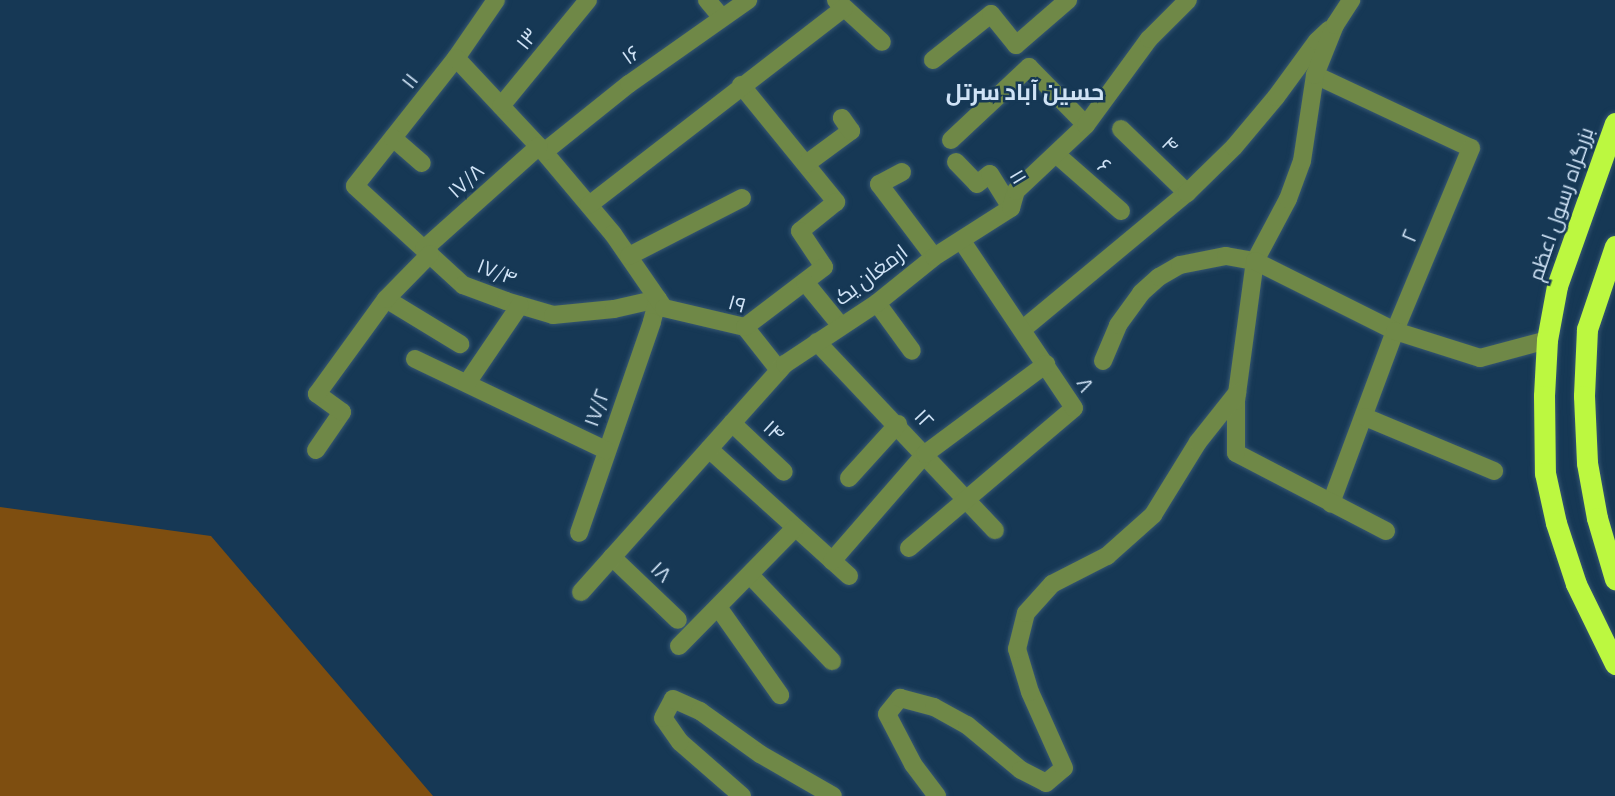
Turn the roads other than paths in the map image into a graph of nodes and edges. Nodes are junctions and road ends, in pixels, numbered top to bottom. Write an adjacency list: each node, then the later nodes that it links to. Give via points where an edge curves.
1 (496, 0): 12 (street, ۱۱)
2 (588, 0): 16 (street, ۱۳)
3 (707, 0): 9 (street)
4 (748, 0): 9 (street, ۱۶)
5 (1068, 0): 13 (street, via 1016,45 991,14)
6 (1351, 0): 10 (street)
7 (1182, 2): 19 (street, ارمغان یک)
8 (840, 4): 11 (street); 15 (street)
9 (722, 18): 23 (street, ۱۶)
10 (1335, 25): 14 (street); 30 (street, via 1317,41 1234,147)
11 (882, 42)
12 (456, 58): 16 (street); 21 (street, ۱۱)
13 (933, 60)
14 (1315, 75): 40 (street, via 1302,161 1289,199); 49 (street, ۲, via 1471,148)
15 (741, 85): 27 (street); 32 (street)
16 (501, 106): 23 (street)
17 (842, 118): 27 (street, via 851,131)
18 (1615, 123): 50 (highway, بزرگراه رسول اعظم, via 1568,248)
19 (1087, 125): 22 (street, via 1029,67); 24 (street, ارمغان یک)
20 (1121, 129): 30 (street, ۴)
21 (393, 138): 26 (street); 29 (street, ۱۱)
22 (951, 140)
23 (541, 149): 32 (street); 37 (street, ۱۷/۸)
24 (1057, 155): 33 (street, ارمغان یک, via 1016,191); 34 (street, ۶)
25 (956, 162): 33 (street, ۱۱, via 977,184 990,174)
26 (422, 163)
27 (806, 164): 41 (street, via 836,202 800,231 824,267)
28 (902, 172): 39 (street, via 879,184)
29 (355, 186): 37 (street, ۱۷/۴)
30 (1187, 193): 48 (street)
31 (743, 198): 38 (street)
32 (589, 205): 38 (street)
33 (1010, 208): 35 (street, ارمغان یک)
34 (1121, 211)
35 (961, 240): 39 (street, ارمغان یک); 48 (street, ۸)
36 (1615, 246): 81 (highway, via 1587,329 1584,396 1587,463)
37 (427, 251): 42 (street, ۱۷/۸); 45 (street, ۱۷/۴, via 463,285)
38 (629, 256): 43 (street)
39 (934, 257): 44 (street, ارمغان یک)
40 (1255, 261): 49 (street); 55 (street, via 1226,256 1180,265 1159,277 1118,325); 59 (street)
41 (805, 282): 46 (street); 47 (street)
42 (386, 299): 52 (street); 64 (street, ۱۷/۸, via 317,394 342,412)
43 (661, 303): 45 (street, ۱۷/۴, via 553,314); 47 (street, ۱۹); 65 (street, ۱۷/۲)
44 (877, 303): 46 (street, ارمغان یک); 53 (street)
45 (520, 305): 58 (street)
46 (841, 326): 51 (street, ارمغان یک)
47 (745, 327): 57 (street, ۱۹)
48 (1023, 330): 56 (street, ۸)
49 (1395, 331): 50 (street, via 1480,358); 60 (street, ۲)
50 (1547, 340): 87 (highway, بزرگراه رسول اعظم, via 1545,473 1576,584)
51 (817, 342): 57 (street, ارمغان یک); 62 (street, ۱۲)
52 (460, 344)
53 (912, 351)
54 (415, 359): 58 (street)
55 (1103, 361)
56 (1046, 364): 66 (street); 70 (street, ۸, via 1074,408)
57 (779, 370): 61 (street, ارمغان یک)
58 (467, 383): 65 (street)
59 (1237, 393): 71 (street, via 1236,453); 91 (street, via 1198,443 1153,515 1107,556 1052,584 1026,613 1017,649 1030,692 1064,768 1046,783 934,706 900,698 887,714 913,764)
60 (1364, 417): 67 (street); 71 (street, ۲)
61 (732, 423): 63 (street, ارمغان یک); 68 (street, ۱۴)
62 (898, 424): 66 (street, ۱۲); 69 (street)
63 (709, 449): 72 (street); 77 (street, ارمغان یک)
64 (316, 450)
65 (606, 450): 75 (street, ۱۷/۲)
66 (925, 454): 70 (street, ۱۲); 78 (street)
67 (1494, 471)
68 (784, 472)
69 (849, 478)
70 (967, 499): 73 (street, ۱۲); 76 (street, ۸)
71 (1331, 503): 74 (street)
72 (795, 528): 78 (street); 79 (street)
73 (995, 530)
74 (1386, 531)
75 (579, 533)
76 (909, 548)
77 (612, 557): 82 (street, ارمغان یک); 84 (street, ۱۸)
78 (832, 561): 80 (street)
79 (750, 575): 83 (street); 86 (street)
80 (849, 576)
81 (1615, 579)
82 (581, 592)
83 (718, 607): 85 (street); 88 (street)
84 (678, 620)
85 (679, 646)
86 (832, 661)
87 (1615, 664)
88 (780, 695)
89 (742, 796): 90 (street, via 674,734 663,718 673,699 700,711 760,754)
90 (833, 796)
91 (937, 796)

